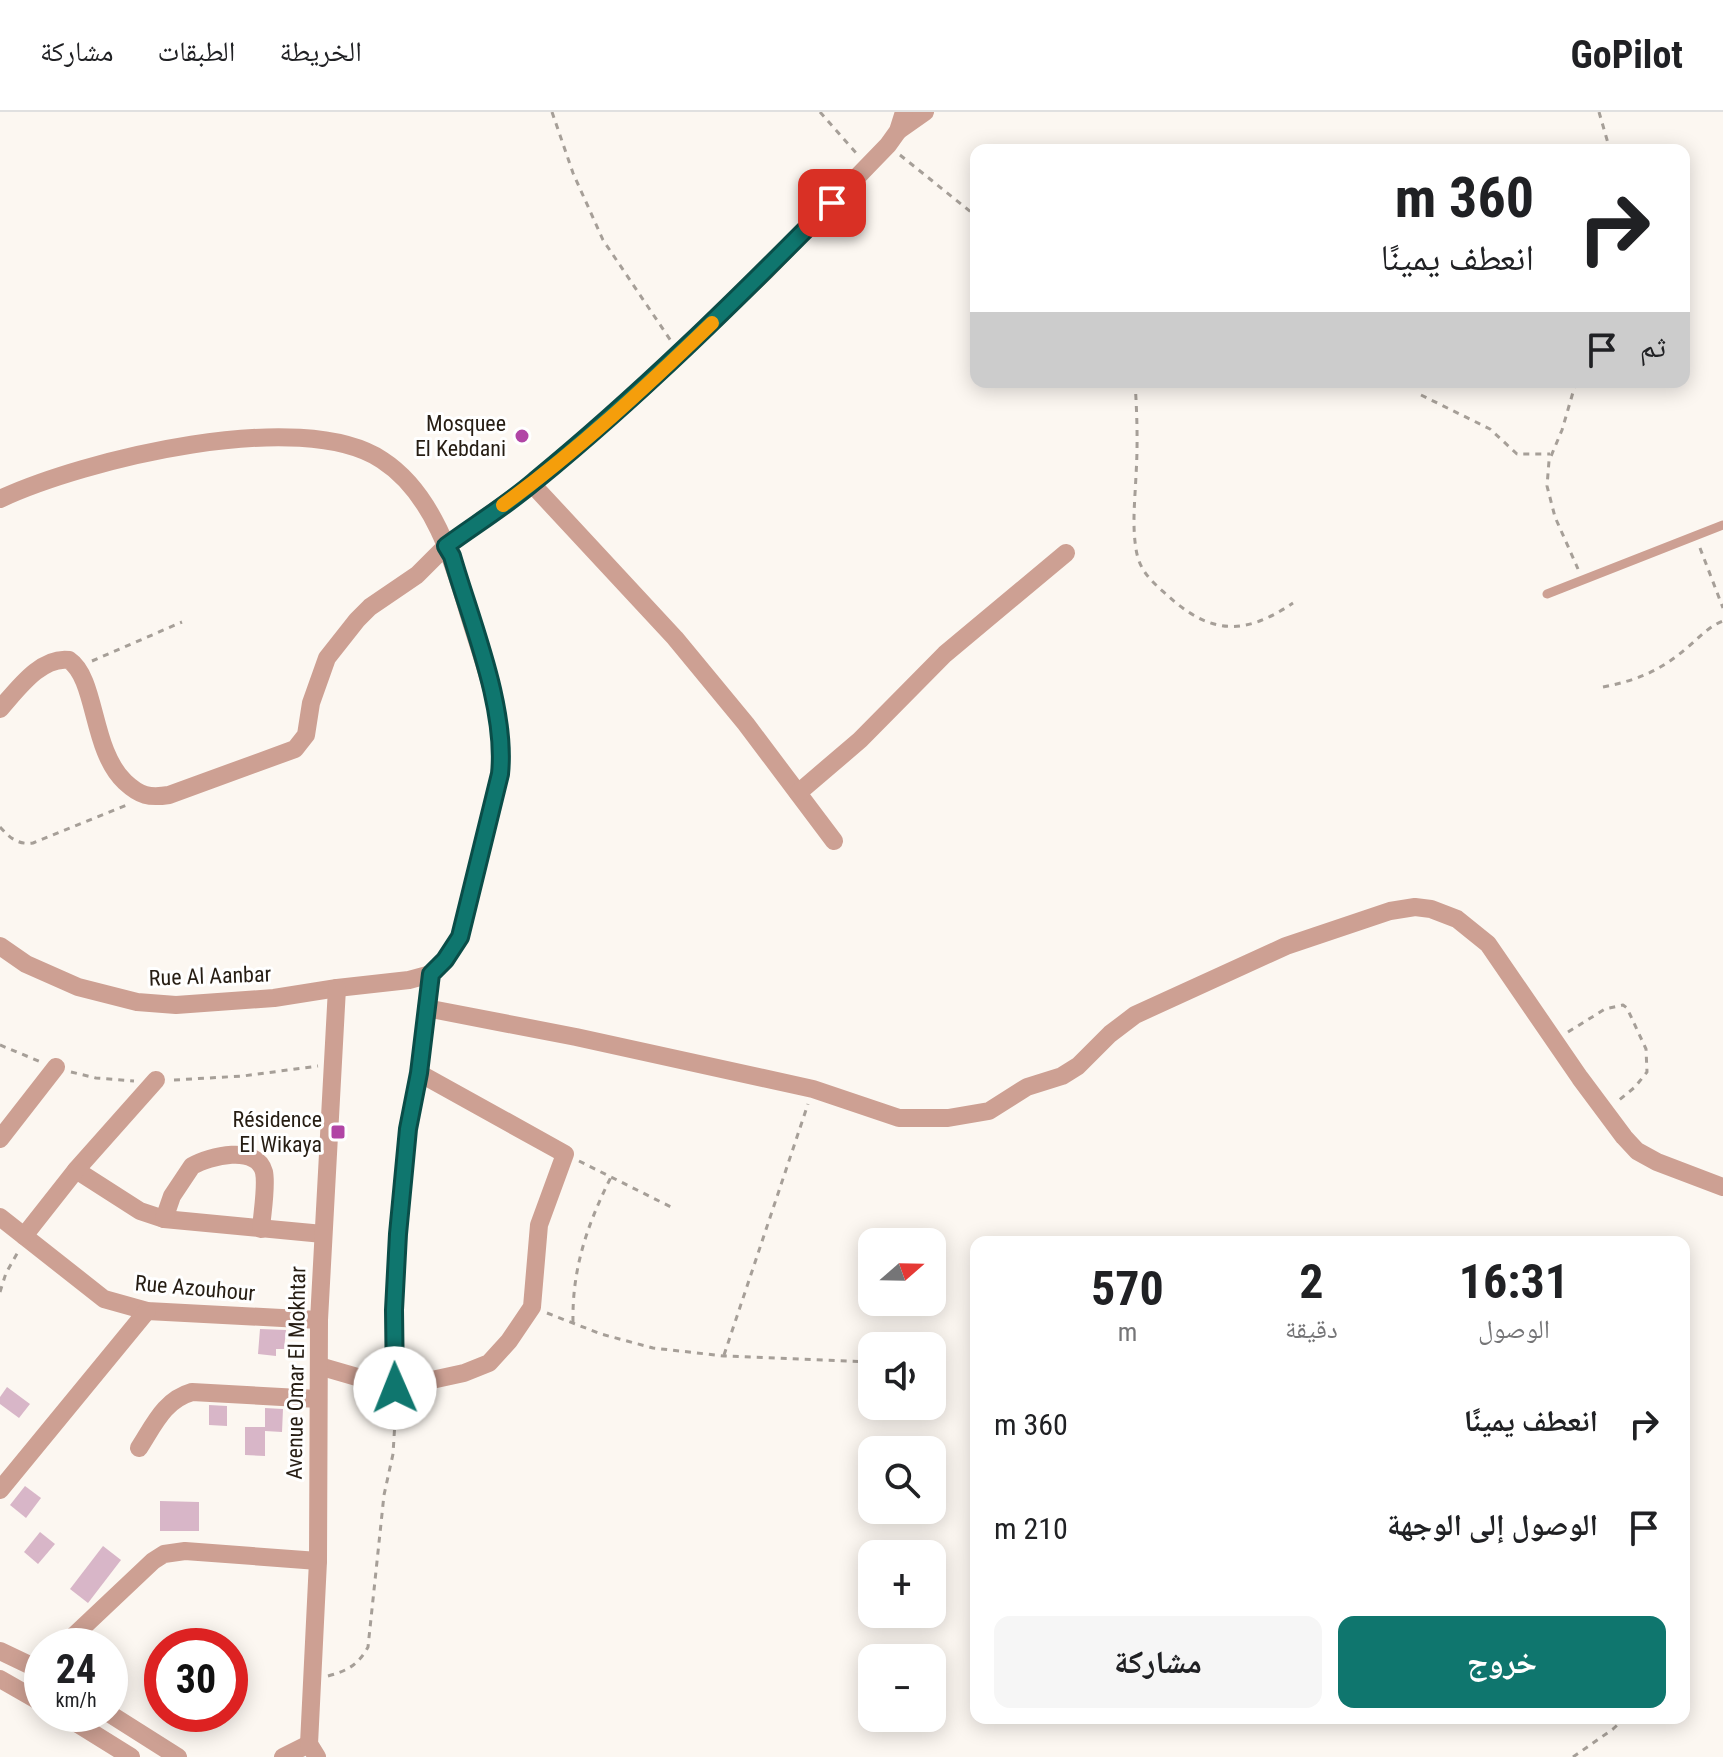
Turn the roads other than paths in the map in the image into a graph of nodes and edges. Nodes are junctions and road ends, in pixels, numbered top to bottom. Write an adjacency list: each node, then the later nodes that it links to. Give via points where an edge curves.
1 (904, 112): 3 (street)
2 (925, 112): 3 (street)
3 (893, 138): 4 (street, via 680,354)
4 (532, 484): 7 (street); 11 (street, via 675,638)
5 (0, 499): 7 (street, via 55,476 159,450 241,438 328,442 380,459 401,476)
6 (1723, 525): 9 (lane)
7 (446, 546): 10 (street, via 417,575 370,607 327,658 300,746 169,795 140,794 107,760 74,662 63,659 47,665); 14 (street, via 494,700 503,748 460,937)
8 (1066, 553): 11 (street, via 945,654)
9 (1547, 594)
10 (0, 709)
11 (798, 793): 12 (street)
12 (834, 841)
13 (0, 946): 15 (street, Rue Al Aanbar, via 53,977 137,1002 210,1004)
14 (431, 974): 15 (street, Rue Al Aanbar); 16 (street)
15 (337, 988): 26 (street, Avenue Omar El Mokhtar)
16 (426, 1008): 18 (street); 22 (street, via 813,1089 907,1119 948,1118 989,1111 1027,1087 1062,1076 1135,1015 1286,946 1415,907 1446,913 1488,944 1637,1151)
17 (56, 1067): 20 (street)
18 (419, 1073): 31 (street, via 398,1234); 31 (street, via 565,1154 539,1225 532,1307 509,1341 489,1363)
19 (156, 1080): 21 (street)
20 (0, 1139)
21 (76, 1170): 24 (street, via 140,1211); 27 (street)
22 (1723, 1187)
23 (0, 1217): 27 (street, Rue Azouhour)
24 (164, 1219): 25 (street); 25 (street, via 192,1166 246,1155 264,1172)
25 (261, 1229): 26 (street)
26 (323, 1234): 29 (street, Avenue Omar El Mokhtar)
27 (26, 1238): 28 (street, Rue Azouhour, via 104,1299)
28 (147, 1311): 29 (street, Rue Azouhour); 34 (street)
29 (319, 1320): 30 (street, Avenue Omar El Mokhtar)
30 (319, 1366): 31 (street); 32 (street, Avenue Omar El Mokhtar)
31 (395, 1388)
32 (318, 1399): 33 (street, via 192,1392 166,1406); 35 (street, Avenue Omar El Mokhtar)
33 (139, 1448)
34 (4, 1479)
35 (318, 1561): 36 (street, via 164,1554); 43 (street, Avenue Omar El Mokhtar)
36 (82, 1628)
37 (0, 1651): 38 (street)
38 (24, 1662)
39 (0, 1679): 40 (street)
40 (24, 1693)
41 (128, 1725): 45 (street)
42 (91, 1732): 44 (street)
43 (313, 1753): 46 (street)
44 (131, 1757)
45 (178, 1757)
46 (283, 1757)

